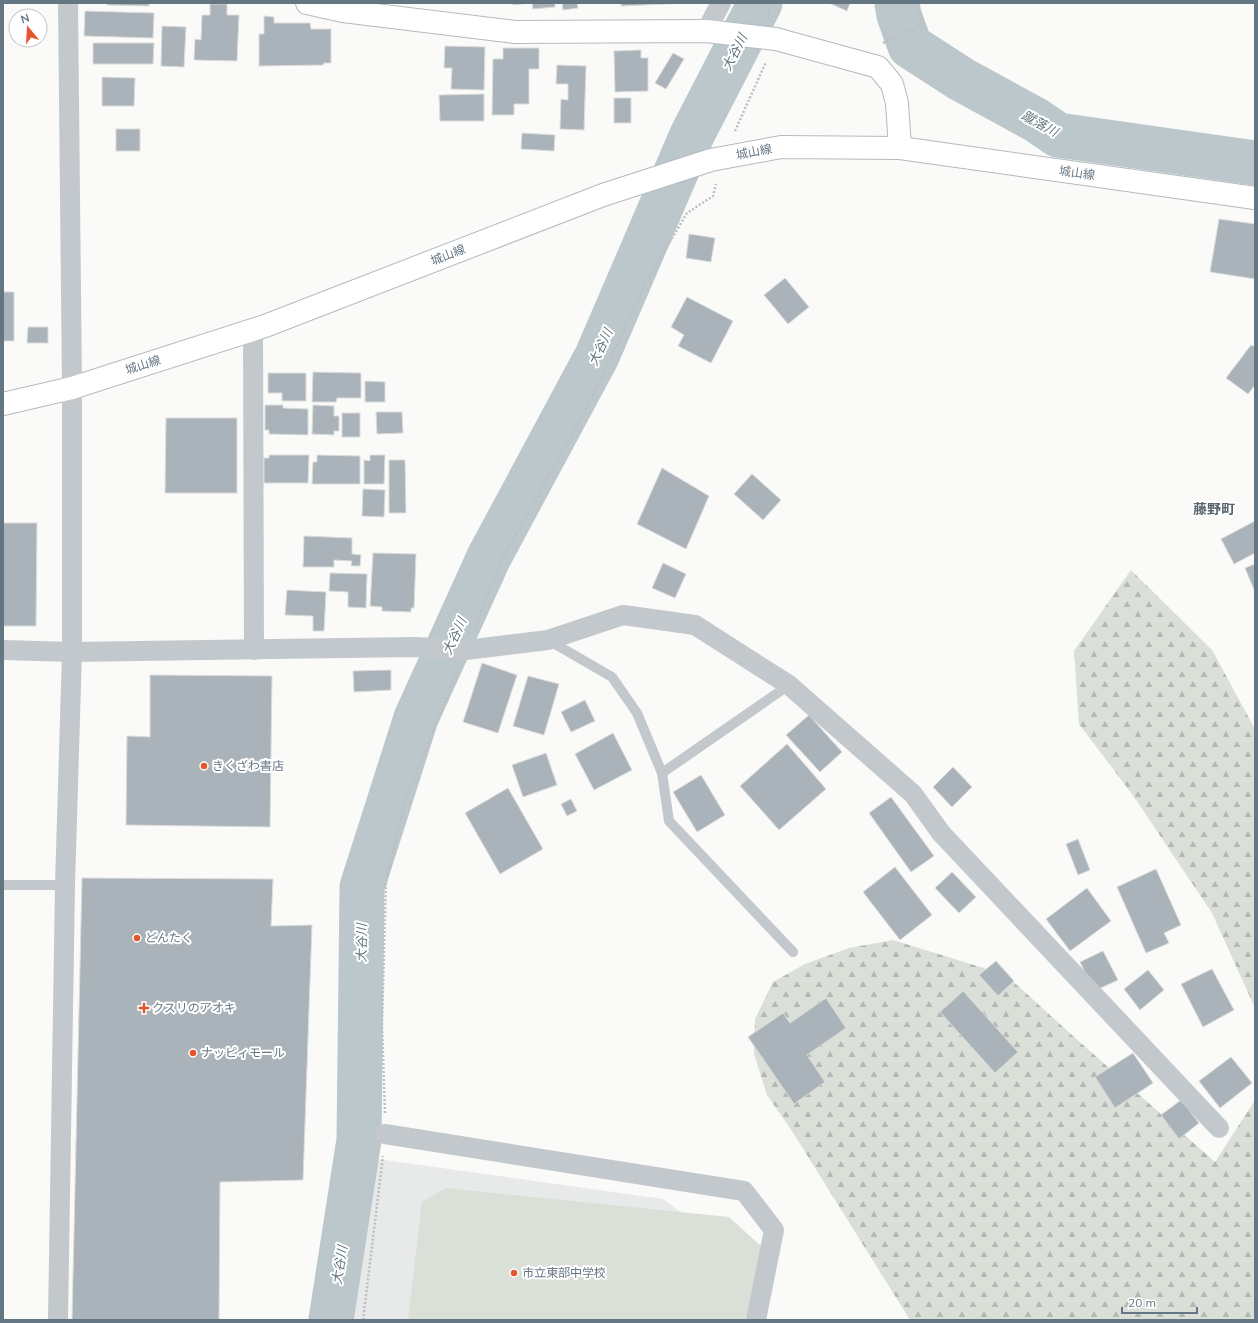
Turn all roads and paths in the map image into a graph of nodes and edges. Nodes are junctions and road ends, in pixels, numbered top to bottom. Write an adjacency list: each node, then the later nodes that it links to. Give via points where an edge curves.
1 (68, 3): 13 (street)
2 (307, 3): 5 (main road, via 344,12)
3 (721, 3): 6 (street)
4 (917, 3): 8 (path, via 922,25)
5 (400, 11): 6 (main road, via 515,32)
6 (714, 33): 7 (main road)
7 (776, 39): 9 (main road, via 878,67 892,84); 10 (path)
8 (884, 42)
9 (900, 148): 10 (main road, 城山線, via 781,147); 11 (main road, 城山線)
10 (712, 160): 12 (main road, 城山線, via 603,195); 18 (path, via 713,196 686,213 646,282 591,400 500,565)
11 (1255, 198)
12 (253, 330): 13 (main road, 城山線); 17 (street)
13 (72, 388): 14 (main road, 城山線); 19 (street)
14 (3, 404)
15 (548, 640): 18 (street); 20 (street, via 623,615 695,625); 21 (lane, via 612,678 637,713)
16 (3, 650): 19 (street)
17 (254, 650): 18 (street, via 416,647); 19 (street)
18 (462, 650): 26 (path, via 406,798 386,881 382,1024)
19 (72, 652): 23 (street)
20 (789, 685): 21 (lane); 25 (street, via 913,794 941,833)
21 (662, 773): 24 (lane, via 670,821)
22 (3, 885): 23 (lane)
23 (65, 885): 27 (street)
24 (793, 952)
25 (1219, 1128)
26 (385, 1134): 28 (path); 29 (street, via 744,1191 774,1230)
27 (58, 1320)
28 (363, 1320)
29 (756, 1320)

